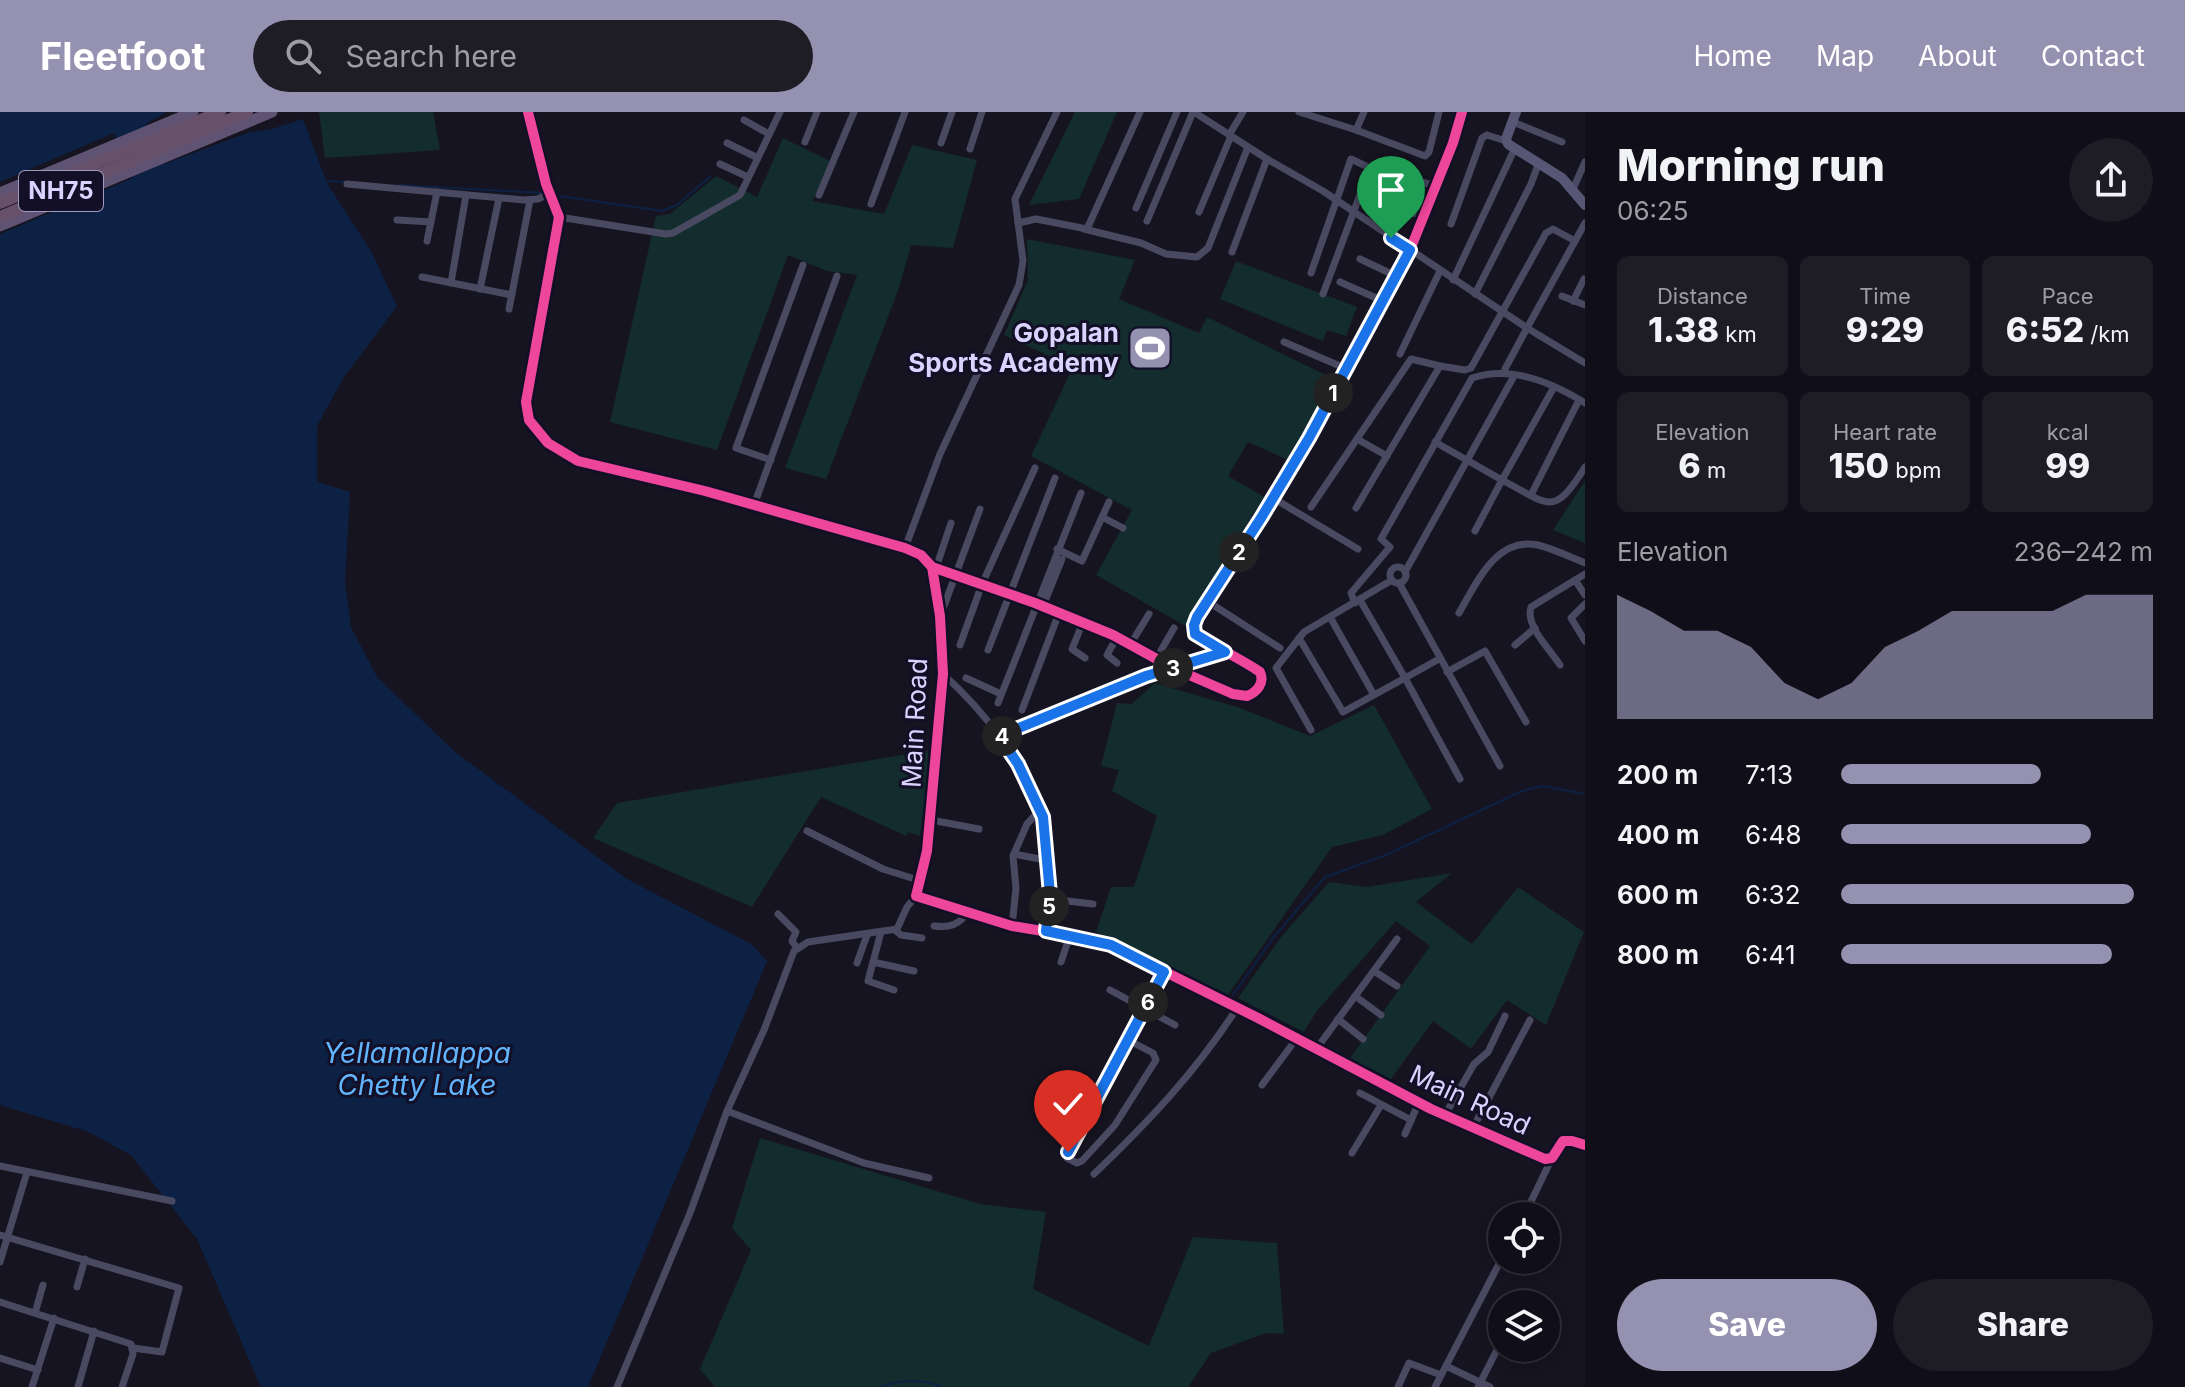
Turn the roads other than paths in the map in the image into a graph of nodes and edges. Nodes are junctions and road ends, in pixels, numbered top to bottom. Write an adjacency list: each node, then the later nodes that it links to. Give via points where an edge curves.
1 (193, 112): 32 (main road)
2 (220, 112): 32 (highway, NH75)
3 (247, 112): 32 (highway, NH75)
4 (272, 112): 32 (main road)
5 (528, 112): 49 (street)
6 (780, 112): 26 (street)
7 (817, 112): 28 (street)
8 (854, 112): 51 (street)
9 (905, 112): 57 (street)
10 (952, 112): 31 (street)
11 (982, 112): 35 (street)
12 (1057, 112): 68 (street, via 1015,199)
13 (1140, 112): 72 (street)
14 (1177, 112): 59 (street)
15 (1193, 112): 27 (street); 66 (street)
16 (1243, 112): 27 (street)
17 (1335, 112): 24 (street)
18 (1364, 112): 25 (street)
19 (1439, 112): 25 (street, via 1425,156)
20 (1462, 112): 45 (street)
21 (1302, 113): 24 (street)
22 (1514, 117): 29 (street); 33 (street)
23 (744, 120): 26 (street)
24 (1331, 123): 25 (street)
25 (1356, 130)
26 (769, 134): 36 (street)
27 (1230, 136): 34 (street); 60 (street)
28 (805, 142)
29 (1562, 142)
30 (727, 143): 36 (street)
31 (941, 143)
32 (159, 144): 38 (highway, NH75); 38 (main road)
33 (1511, 145): 39 (street); 70 (street, via 1487,135 1482,138); 85 (street)
34 (1248, 147): 37 (street); 72 (street, via 1208,248 1197,257 1166,254)
35 (970, 149)
36 (758, 158): 43 (street)
37 (1267, 159): 54 (street); 76 (street)
38 (119, 160): 48 (main road); 56 (highway, NH75); 62 (highway, NH75); 71 (main road)
39 (1539, 162): 46 (street); 90 (street)
40 (1585, 162): 46 (street)
41 (720, 164): 43 (street)
42 (1370, 168): 45 (street); 54 (street, via 1351,159); 61 (street)
43 (748, 177): 63 (street, via 735,200 670,234)
44 (347, 184): 47 (street)
45 (1436, 186): 64 (street)
46 (1573, 189): 58 (street)
47 (437, 192): 50 (street); 67 (street)
48 (0, 193)
49 (550, 193): 53 (street); 63 (street)
50 (466, 195): 52 (street); 87 (street)
51 (819, 195)
52 (499, 198): 53 (street); 88 (street)
53 (530, 200): 91 (street)
54 (1337, 200): 61 (street); 80 (street)
55 (1377, 200): 64 (street)
56 (0, 203)
57 (871, 204)
58 (1585, 205)
59 (1136, 208)
60 (1199, 212)
61 (1354, 213): 75 (street); 89 (street)
62 (0, 217)
63 (559, 217): 121 (street, via 526,402 529,420 548,443 578,461)
64 (1424, 217): 75 (street)
65 (397, 220): 67 (street)
66 (1147, 221)
67 (431, 222): 73 (street)
68 (1018, 223): 72 (street, via 1036,219); 129 (street, via 1023,261 1019,285 940,454)
69 (1585, 223): 74 (street)
70 (1451, 224)
71 (0, 226)
72 (1084, 229)
73 (427, 241)
74 (1575, 241): 97 (street, via 1549,229); 98 (street)
75 (1410, 250): 79 (street); 82 (street)
76 (1232, 252)
77 (1360, 259): 82 (street)
78 (803, 265): 111 (street, via 736,448)
79 (1440, 271): 85 (street); 100 (street)
80 (1311, 273)
81 (837, 276): 111 (street)
82 (1396, 276): 93 (street)
83 (422, 277): 87 (street)
84 (1584, 279): 94 (street)
85 (1453, 280): 90 (street)
86 (1340, 282): 93 (street)
87 (451, 283): 88 (street)
88 (480, 289): 91 (street)
89 (1323, 294)
90 (1475, 294): 97 (street)
91 (512, 295): 96 (street)
92 (1562, 296): 94 (street)
93 (1383, 301): 103 (street)
94 (1573, 301): 95 (street)
95 (1585, 305)
96 (509, 309)
97 (1503, 312): 98 (street); 102 (street, via 1471,368)
98 (1527, 328): 101 (street); 104 (street)
99 (1284, 342): 103 (street)
100 (1400, 354)
101 (1585, 363)
102 (1440, 366): 108 (street, via 1411,359); 110 (street)
103 (1347, 369): 119 (street)
104 (1505, 369)
105 (1514, 376): 106 (street); 109 (street, via 1485,373 1472,378); 112 (street)
106 (1554, 387): 107 (street); 116 (street)
107 (1582, 401): 118 (street)
108 (1357, 439): 110 (street); 122 (street)
109 (1435, 442): 112 (street); 144 (street, via 1381,539 1390,547 1351,593)
110 (1387, 456): 123 (street)
111 (771, 460): 121 (street)
112 (1467, 460): 116 (street); 135 (street)
113 (1585, 467): 118 (street, via 1564,499 1548,502)
114 (1035, 468): 140 (street)
115 (1055, 478): 141 (street)
116 (1502, 480): 118 (street); 128 (street)
117 (1081, 493): 130 (street)
118 (1531, 495)
119 (1273, 498): 131 (street); 143 (street)
120 (1109, 502): 125 (street)
121 (754, 505): 129 (street)
122 (1311, 507)
123 (1356, 508)
124 (980, 509): 137 (street)
125 (1102, 517): 127 (street); 130 (street, via 1082,561)
126 (951, 523): 134 (street)
127 (1123, 528)
128 (1475, 531)
129 (905, 548): 134 (street)
130 (1057, 549): 145 (street)
131 (1358, 549)
132 (1062, 559): 145 (street)
133 (1585, 563): 148 (street, via 1538,546 1508,547 1481,573)
134 (934, 568): 137 (street); 150 (street, Main Road)
135 (1405, 572): 139 (street, via 1405,579); 139 (street, via 1394,569)
136 (1585, 574): 138 (street)
137 (955, 575): 140 (street); 150 (street)
138 (1575, 580): 142 (street); 154 (street, via 1531,607)
139 (1395, 581): 144 (street); 166 (street)
140 (982, 584): 141 (street); 158 (street)
141 (1009, 593): 145 (street); 162 (street)
142 (1585, 595)
143 (1207, 601): 161 (street); 163 (street, via 1193,630)
144 (1358, 602): 151 (street); 173 (street)
145 (1039, 604): 147 (street); 174 (street)
146 (1585, 604): 157 (street, via 1571,618)
147 (1059, 613): 152 (street); 177 (street)
148 (1459, 613)
149 (1149, 614): 159 (street)
150 (940, 616): 171 (street, Main Road)
151 (1330, 617): 156 (street); 175 (street)
152 (1083, 622): 155 (street); 164 (street, via 1072,649)
153 (1174, 628): 165 (street)
154 (1535, 628): 160 (street); 168 (street)
155 (1117, 637): 159 (street); 167 (street, via 1107,655)
156 (1299, 638): 175 (street, via 1343,712); 179 (street, via 1276,668)
157 (1585, 641)
158 (960, 645)
159 (1130, 645): 165 (street)
160 (1515, 645)
161 (1280, 648)
162 (988, 650)
163 (1225, 652): 169 (street); 169 (street, via 1260,672 1260,685 1252,694 1233,694)
164 (1085, 658)
165 (1156, 659): 169 (street)
166 (1439, 659): 170 (street); 173 (street)
167 (1117, 663)
168 (1560, 665)
169 (1173, 668): 180 (street)
170 (1447, 672): 178 (street, via 1485,651); 181 (street)
171 (943, 674): 180 (street); 184 (street, Main Road)
172 (966, 678): 174 (street)
173 (1405, 678): 175 (street); 182 (street)
174 (1001, 694): 176 (street)
175 (1374, 695)
176 (998, 703)
177 (1022, 710)
178 (1526, 722)
179 (1311, 730)
180 (999, 736): 183 (street)
181 (1500, 766)
182 (1460, 779)
183 (1040, 810): 187 (street, via 1027,824); 188 (street)
184 (931, 820): 185 (street); 189 (street, Main Road)
185 (979, 829)
186 (807, 831): 189 (street, via 883,869)
187 (1014, 854): 188 (street); 196 (street)
188 (1045, 860): 191 (street)
189 (918, 880): 190 (street, Main Road)
190 (916, 896): 193 (street, Main Road); 197 (street)
191 (1050, 899): 192 (street); 198 (street)
192 (1093, 904)
193 (969, 911): 195 (street, via 952,926); 196 (street, Main Road)
194 (778, 914): 204 (street, via 796,932 792,941)
195 (934, 926)
196 (1012, 926): 198 (street, Main Road)
197 (895, 930): 199 (street); 202 (street)
198 (1046, 931): 201 (street, Main Road)
199 (881, 932): 200 (street); 205 (street)
200 (867, 935): 204 (street); 207 (street)
201 (1070, 935): 206 (street); 210 (street, Main Road, via 1111,945)
202 (922, 938)
203 (1397, 939): 209 (street)
204 (797, 948): 230 (street)
205 (873, 962): 208 (street); 212 (street, via 868,982)
206 (1061, 962)
207 (857, 963)
208 (914, 971)
209 (1374, 971): 211 (street); 214 (street)
210 (1164, 972): 215 (street, Main Road); 216 (street)
211 (1397, 986)
212 (894, 990)
213 (1110, 990): 216 (street)
214 (1355, 996): 217 (street); 219 (street)
215 (1237, 1008): 222 (street, Main Road); 240 (street, via 1154,1117)
216 (1145, 1009): 221 (street); 224 (street)
217 (1381, 1015)
218 (1505, 1016): 231 (street, via 1488,1052 1474,1064)
219 (1338, 1019): 223 (street); 225 (street)
220 (1530, 1020): 233 (street)
221 (1175, 1025)
222 (1297, 1038): 225 (street, Main Road); 226 (street)
223 (1363, 1039)
224 (1128, 1040): 224 (street, via 1156,1060 1115,1125 1077,1163 1067,1158 1068,1152)
225 (1317, 1048): 228 (street, Main Road)
226 (1262, 1085)
227 (1360, 1093): 229 (street)
228 (1419, 1102): 231 (street, Main Road); 232 (street)
229 (1381, 1105): 232 (street); 236 (street)
230 (727, 1111): 241 (street, via 864,1163); 264 (street)
231 (1445, 1115): 233 (street, Main Road)
232 (1411, 1120): 234 (street)
233 (1473, 1128): 237 (street, Main Road)
234 (1405, 1134)
235 (1585, 1145): 237 (street, Main Road, via 1563,1141)
236 (1352, 1153)
237 (1552, 1158): 243 (street)
238 (0, 1166): 239 (street)
239 (27, 1172): 242 (street); 244 (street)
240 (1094, 1174)
241 (929, 1178)
242 (172, 1201)
243 (1531, 1202)
244 (4, 1236): 245 (street); 246 (street)
245 (85, 1259): 249 (street); 254 (street, via 179,1288 162,1352)
246 (0, 1262)
247 (1494, 1274): 257 (street)
248 (43, 1285): 251 (street)
249 (77, 1287)
250 (0, 1302): 251 (street)
251 (35, 1313): 252 (street)
252 (54, 1318): 253 (street); 258 (street)
253 (94, 1331): 254 (street); 262 (street)
254 (133, 1348): 263 (street)
255 (0, 1358): 258 (street)
256 (1491, 1362): 260 (street)
257 (1446, 1366): 259 (street); 260 (street)
258 (38, 1370): 261 (street)
259 (1441, 1375): 265 (street, via 1409,1363); 266 (street)
260 (1479, 1385): 267 (street)
261 (32, 1387)
262 (78, 1387)
263 (122, 1387)
264 (617, 1387)
265 (1398, 1387)
266 (1435, 1387)
267 (1490, 1387)

